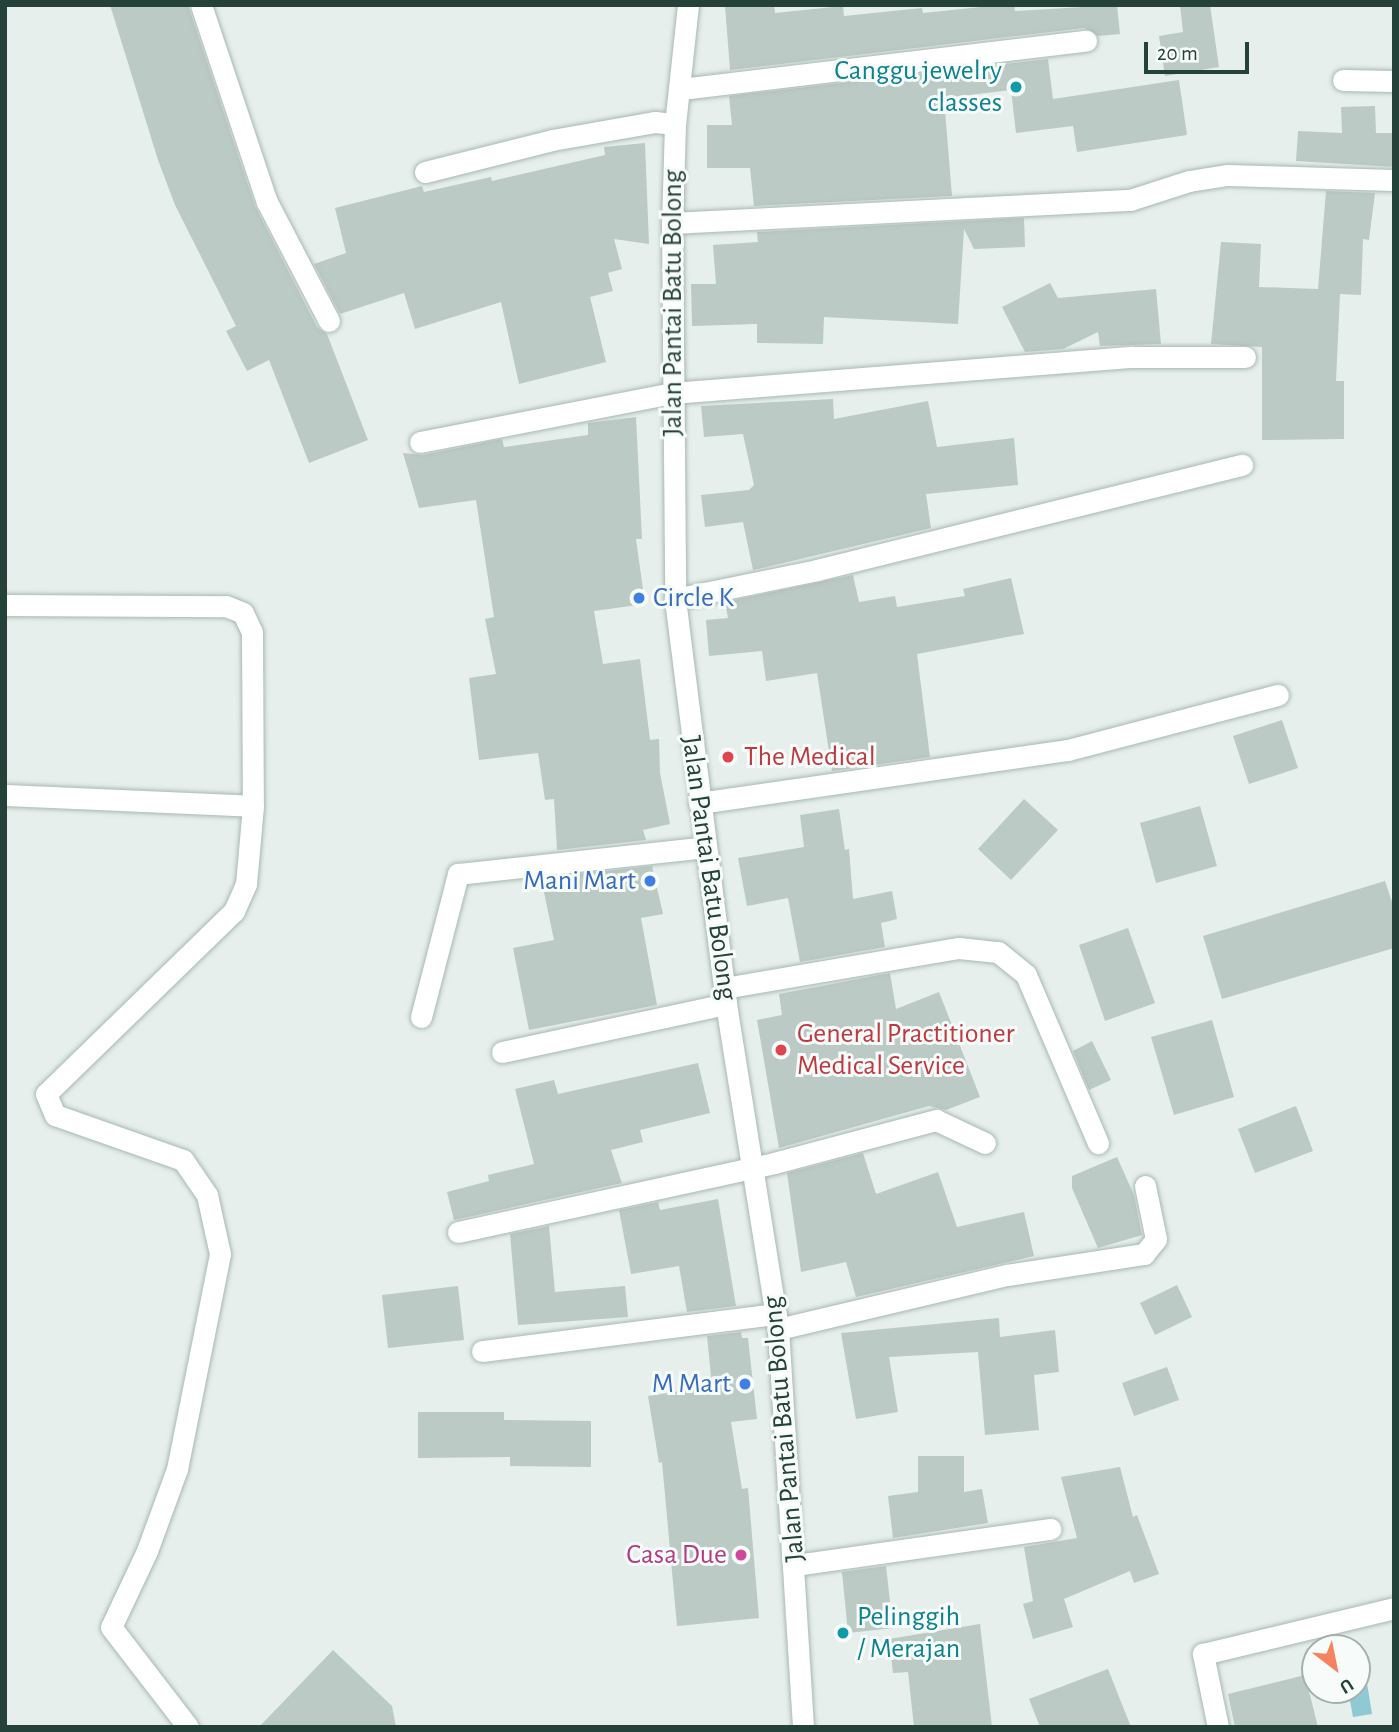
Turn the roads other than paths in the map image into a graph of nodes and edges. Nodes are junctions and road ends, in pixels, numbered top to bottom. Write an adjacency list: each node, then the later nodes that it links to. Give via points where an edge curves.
1 (201, 5): 11 (street, via 267,202)
2 (688, 5): 6 (street, Jalan Pantai Batu Bolong)
3 (1086, 41): 6 (street)
4 (1343, 80): 5 (street)
5 (1394, 81)
6 (681, 89): 7 (street, Jalan Pantai Batu Bolong)
7 (675, 124): 8 (street, via 655,122 552,140); 10 (street, Jalan Pantai Batu Bolong)
8 (425, 172)
9 (1394, 180): 10 (street, via 1228,175 1189,181 1130,200)
10 (672, 223): 13 (street, Jalan Pantai Batu Bolong)
11 (329, 321)
12 (1245, 357): 13 (street, via 1133,357)
13 (672, 393): 14 (street); 16 (street, Jalan Pantai Batu Bolong)
14 (420, 442)
15 (1242, 465): 16 (street, via 817,570)
16 (675, 599): 20 (street, Jalan Pantai Batu Bolong)
17 (5, 605): 21 (street, via 226,606 243,613 252,632)
18 (1278, 695): 20 (street, via 1068,750)
19 (5, 795): 21 (street)
20 (699, 803): 22 (street, Jalan Pantai Batu Bolong)
21 (253, 806): 36 (street, via 246,884 234,911 46,1094 55,1115 183,1160 207,1195 220,1254 177,1469 147,1550 111,1627)
22 (705, 847): 23 (street, Jalan Pantai Batu Bolong); 24 (street, via 458,874)
23 (725, 996): 25 (street); 27 (street, via 959,948 998,952 1026,975); 28 (street, Jalan Pantai Batu Bolong)
24 (421, 1017)
25 (502, 1052)
26 (985, 1143): 28 (street, via 936,1120)
27 (1098, 1143)
28 (755, 1167): 30 (street); 31 (street, Jalan Pantai Batu Bolong)
29 (1145, 1186): 31 (street, via 1156,1239 1144,1254 1007,1275)
30 (458, 1232)
31 (777, 1321): 32 (street); 34 (street, Jalan Pantai Batu Bolong)
32 (482, 1351)
33 (1050, 1529): 34 (street)
34 (796, 1565): 37 (street, Jalan Pantai Batu Bolong)
35 (1394, 1608): 38 (street, via 1203,1654)
36 (188, 1727)
37 (803, 1727)
38 (1218, 1727)

